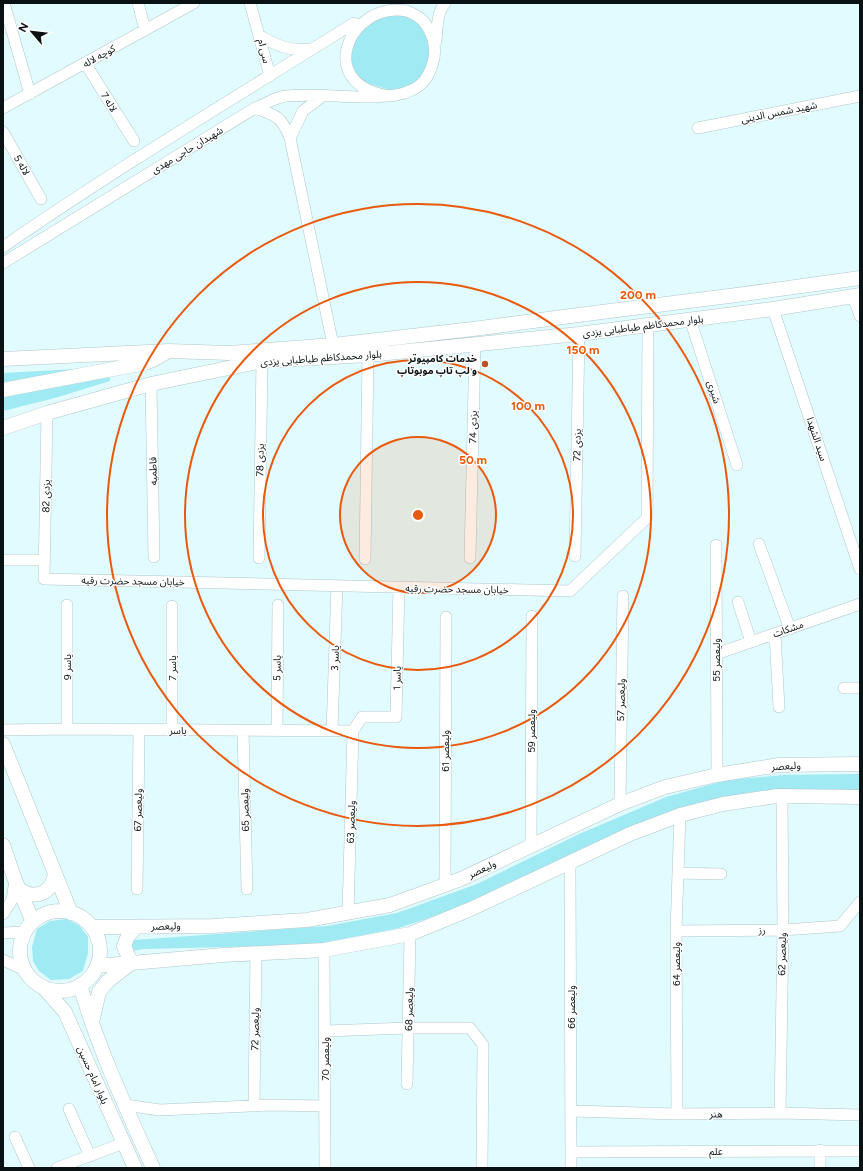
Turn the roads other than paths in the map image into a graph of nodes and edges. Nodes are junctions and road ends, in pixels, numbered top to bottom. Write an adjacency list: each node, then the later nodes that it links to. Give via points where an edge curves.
1 (4, 3): 14 (street)
2 (138, 3): 8 (street)
3 (194, 3): 8 (street, کوچه لاله)
4 (250, 3): 9 (street)
5 (400, 4): 7 (street, via 368,12); 11 (street, via 426,24)
6 (441, 4): 11 (street)
7 (356, 22): 10 (street, شهیدان حاجی مهدی); 16 (street, via 348,36 345,51 348,68 357,82 366,89)
8 (145, 30): 12 (street, کوچه لاله)
9 (259, 34): 10 (street, سی ام, via 282,48); 13 (street, سی ام)
10 (314, 48): 13 (street, شهیدان حاجی مهدی)
11 (435, 48): 16 (street, via 430,72 423,82 413,90)
12 (85, 63): 14 (street, کوچه لاله); 23 (street, لاله 7)
13 (270, 76): 25 (street, شهیدان حاجی مهدی, via 50,214)
14 (30, 94): 18 (street, کوچه لاله)
15 (324, 95): 16 (street, شهیدان حاجی مهدی); 19 (street, شهیدان حاجی مهدی, via 283,96); 22 (street, via 303,111)
16 (390, 96)
17 (860, 96): 20 (street, شهید شمس الدینی)
18 (3, 108)
19 (255, 108): 22 (street, via 282,121); 26 (street, شهیدان حاجی مهدی)
20 (698, 128)
21 (3, 132): 24 (street, لاله 5)
22 (290, 138): 35 (street)
23 (134, 141)
24 (41, 199)
25 (3, 247)
26 (3, 263)
27 (860, 278): 35 (main road, بلوار محمدکاظم طباطبایی یزدی)
28 (857, 295): 29 (main road, بلوار محمدکاظم طباطبایی یزدی); 30 (street)
29 (773, 309): 31 (main road, بلوار محمدکاظم طباطبایی یزدی); 54 (street, سید الشهدا)
30 (860, 316)
31 (690, 319): 32 (main road, بلوار محمدکاظم طباطبایی یزدی); 44 (street, شیری)
32 (648, 325): 33 (main road, بلوار محمدکاظم طباطبایی یزدی); 57 (street, خیابان مسجد حضرت رقیه, via 647,518 570,591)
33 (579, 334): 34 (main road, بلوار محمدکاظم طباطبایی یزدی); 47 (street, یزدی 72)
34 (475, 344): 37 (main road, بلوار محمدکاظم طباطبایی یزدی); 50 (street, یزدی 74)
35 (333, 345): 36 (main road, بلوار محمدکاظم طباطبایی یزدی, via 229,353)
36 (169, 351): 38 (main road, بلوار محمدکاظم طباطبایی یزدی); 41 (main road, via 145,363)
37 (368, 356): 39 (main road, بلوار محمدکاظم طباطبایی یزدی); 51 (street)
38 (3, 359)
39 (262, 361): 40 (main road, بلوار محمدکاظم طباطبایی یزدی); 49 (street, یزدی 78)
40 (151, 384): 42 (main road, بلوار محمدکاظم طباطبایی یزدی); 48 (street, فاطمیه)
41 (3, 390)
42 (47, 413): 43 (main road, بلوار محمدکاظم طباطبایی یزدی); 53 (street, یزدی 82)
43 (3, 428)
44 (737, 465)
45 (716, 544): 69 (street, ولیعصر 55)
46 (759, 544): 66 (street)
47 (575, 556)
48 (154, 557)
49 (259, 558)
50 (470, 558)
51 (365, 559)
52 (3, 560): 53 (street)
53 (45, 560): 55 (street, یزدی 82)
54 (860, 569)
55 (44, 579): 56 (street, خیابان مسجد حضرت رقیه)
56 (337, 586): 57 (street, خیابان مسجد حضرت رقیه); 79 (street, یاسر 3)
57 (399, 587): 80 (street, یاسر 1, via 396,717 362,717)
58 (623, 596): 86 (street, ولیعصر 57)
59 (738, 602): 68 (street)
60 (860, 604): 66 (street, مشکات)
61 (67, 605): 73 (street, یاسر 9)
62 (278, 605): 76 (street, یاسر 5)
63 (172, 606): 75 (street, یاسر 7)
64 (532, 616): 89 (street, ولیعصر 59)
65 (446, 617): 95 (street, ولیعصر 61)
66 (790, 629): 67 (street, مشکات)
67 (775, 634): 68 (street, مشکات); 72 (street)
68 (750, 642): 69 (street, مشکات)
69 (716, 654): 83 (street, ولیعصر 55)
70 (844, 688): 71 (street)
71 (860, 688)
72 (779, 707)
73 (67, 729): 74 (street, یاسر); 77 (street, یاسر)
74 (3, 730)
75 (172, 730): 77 (street, یاسر); 78 (street, یاسر)
76 (277, 730): 78 (street, یاسر); 79 (street, یاسر)
77 (139, 731): 97 (street, ولیعصر 67)
78 (243, 731): 96 (street, ولیعصر 65)
79 (332, 731): 80 (street, یاسر)
80 (353, 732): 100 (street, ولیعصر 63)
81 (3, 744): 91 (main road)
82 (860, 764): 83 (main road, ولیعصر, via 779,765)
83 (717, 774): 86 (main road, ولیعصر, via 665,787)
84 (782, 796): 85 (main road); 87 (main road, via 723,804); 105 (street, ولیعصر 62)
85 (860, 797)
86 (620, 804): 89 (main road, ولیعصر)
87 (680, 815): 90 (main road, via 630,834); 92 (street, ولیعصر 64)
88 (3, 845): 94 (main road)
89 (531, 846): 95 (main road, ولیعصر, via 461,880)
90 (570, 862): 108 (main road, via 473,908); 126 (street, ولیعصر 66)
91 (55, 873): 94 (main road, via 54,881 43,893 27,894); 99 (main road)
92 (678, 873): 93 (street); 106 (street, ولیعصر 64)
93 (721, 874)
94 (18, 885): 101 (street); 102 (main road)
95 (445, 885): 100 (main road, ولیعصر, via 390,905)
96 (246, 889)
97 (137, 890)
98 (860, 902): 105 (street, رز, via 840,926)
99 (71, 913): 102 (main road, via 57,911 44,914); 103 (main road, via 83,918)
100 (348, 913): 104 (main road, ولیعصر, via 308,920 248,925)
101 (3, 914)
102 (29, 927): 107 (street); 114 (main road, via 21,945 21,958)
103 (92, 927): 104 (main road, ولیعصر); 113 (main road, via 98,939 100,953)
104 (136, 927): 112 (main road, via 124,946)
105 (783, 930): 106 (street, رز); 127 (street, ولیعصر 62)
106 (676, 932): 128 (street, ولیعصر 64)
107 (3, 933)
108 (410, 934): 109 (main road); 119 (street, ولیعصر 68)
109 (324, 950): 110 (main road); 120 (street, ولیعصر 70)
110 (256, 953): 112 (main road); 123 (street, ولیعصر 72)
111 (3, 960): 114 (street)
112 (131, 963): 113 (main road); 117 (main road, via 98,992)
113 (97, 966): 115 (main road, via 90,977)
114 (25, 970): 116 (main road)
115 (80, 985): 116 (main road, via 68,990); 117 (main road, بلوار امام حسین)
116 (43, 987): 118 (main road, بلوار امام حسین, via 65,1012)
117 (89, 1017): 118 (main road, via 80,1010); 122 (main road, بلوار امام حسین)
118 (70, 1023): 131 (main road, بلوار امام حسین)
119 (408, 1028): 120 (street); 121 (street, ولیعصر 68); 141 (street, via 470,1028 483,1045)
120 (325, 1032): 124 (street, ولیعصر 70)
121 (408, 1084)
122 (125, 1105): 123 (street, via 160,1110); 139 (main road, بلوار امام حسین)
123 (254, 1106): 124 (street)
124 (325, 1106): 140 (street, ولیعصر 70)
125 (70, 1109): 135 (street)
126 (572, 1111): 128 (street, هنر); 134 (street, ولیعصر 66)
127 (780, 1113): 128 (street, هنر); 129 (street, هنر)
128 (677, 1114)
129 (860, 1115)
130 (15, 1137): 136 (street)
131 (124, 1143): 135 (street); 138 (main road, بلوار امام حسین)
132 (820, 1150): 133 (street, علم); 134 (street, علم); 143 (street)
133 (860, 1151)
134 (571, 1152): 142 (street, ولیعصر 66)
135 (90, 1156): 137 (street)
136 (29, 1168)
137 (57, 1168)
138 (135, 1168)
139 (153, 1168)
140 (326, 1168)
141 (482, 1168)
142 (571, 1168)
143 (820, 1168)

